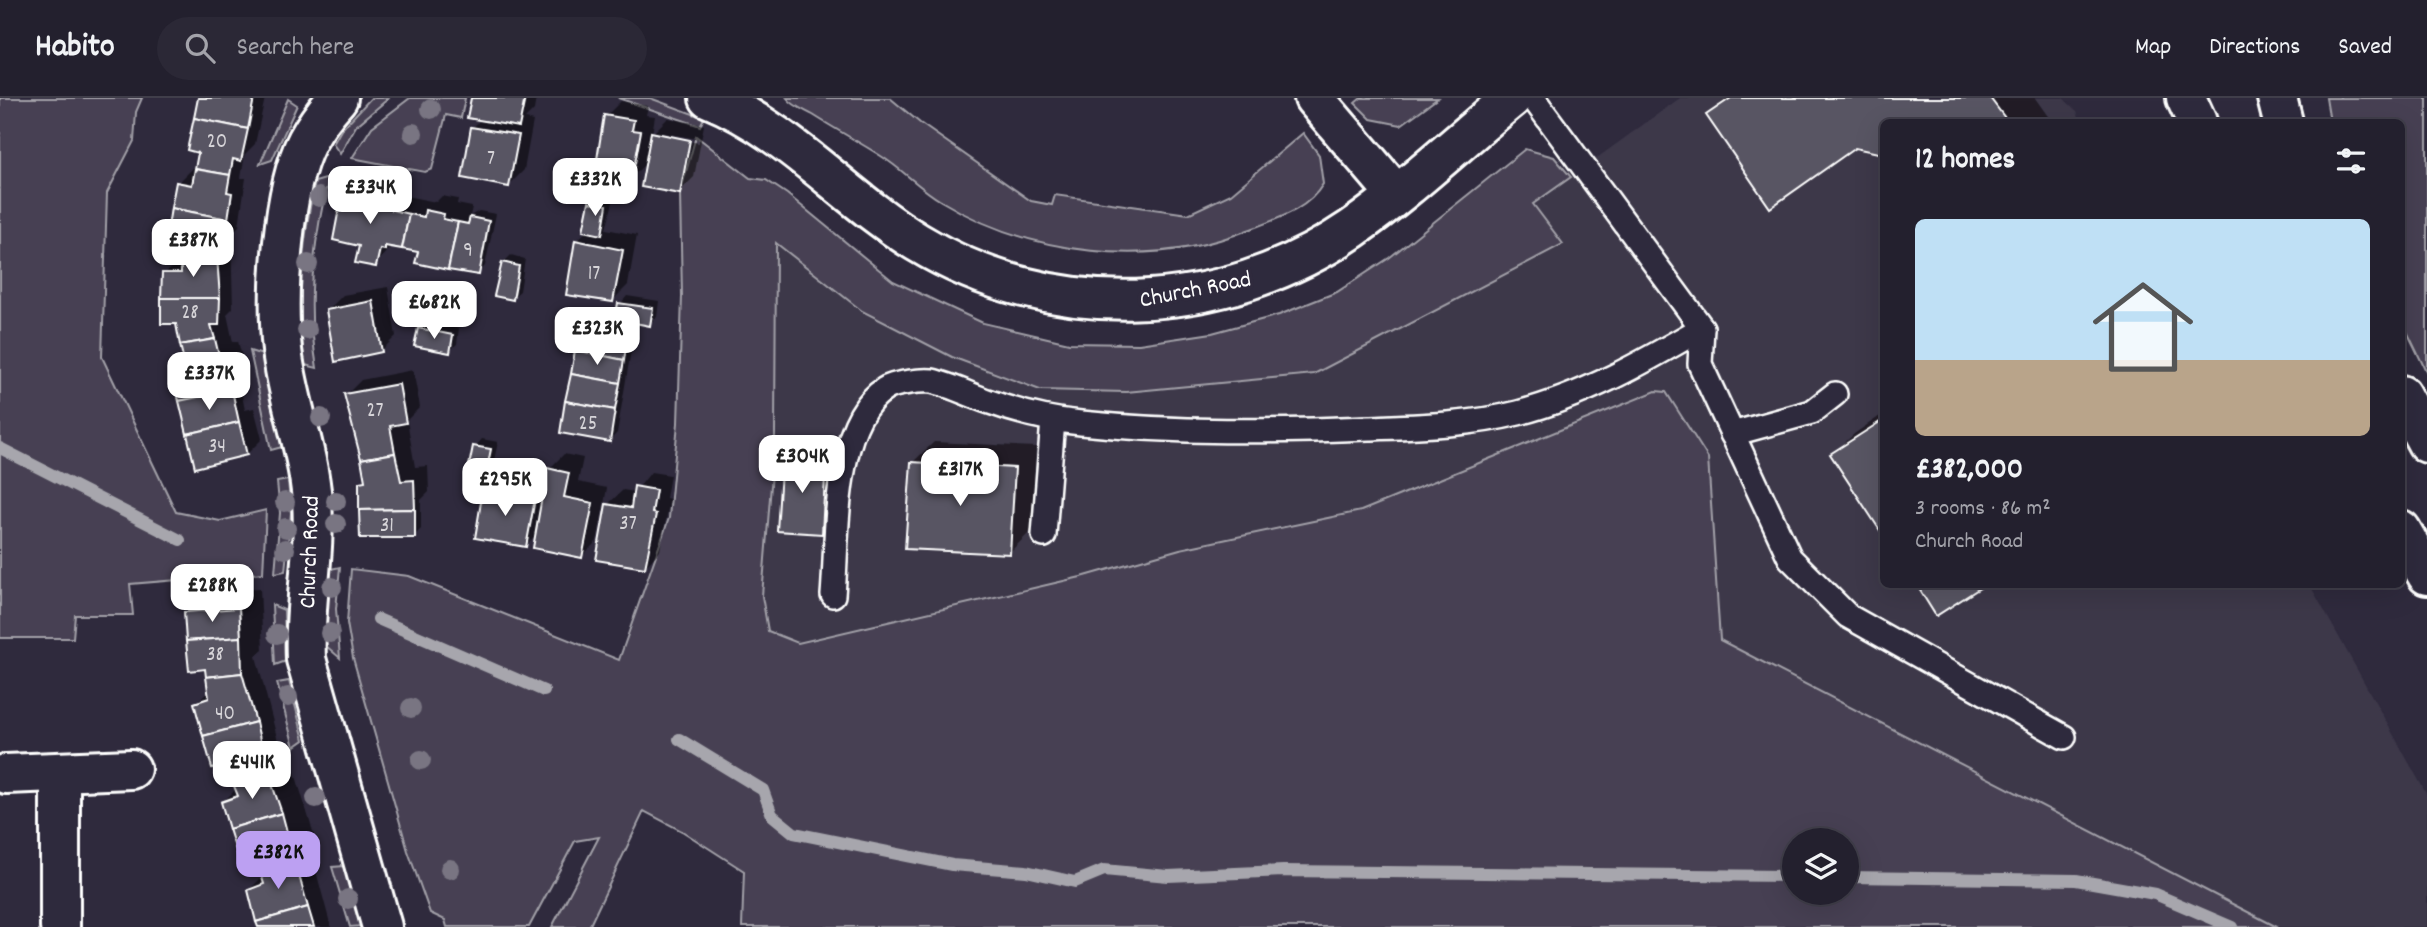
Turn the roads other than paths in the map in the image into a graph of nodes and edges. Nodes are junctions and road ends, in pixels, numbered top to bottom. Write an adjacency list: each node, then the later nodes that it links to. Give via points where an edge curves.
1 (338, 98): 26 (street, Church Road, via 307,142 296,170 287,212 280,306 282,351 310,473 306,659)
2 (709, 98): 10 (street, Church Road, via 782,137 877,214 948,260 1028,290 1066,296 1153,301 1234,286 1308,255 1352,229)
3 (1314, 98): 10 (street)
4 (1512, 98): 10 (street, Church Road)
5 (1533, 98): 11 (lane)
6 (2186, 98): 8 (street)
7 (2277, 98): 9 (street)
8 (2196, 119)
9 (2282, 119)
10 (1396, 194)
11 (1702, 328): 14 (lane, via 1630,370 1560,399 1470,422 1319,430 1162,431); 15 (lane, via 1700,364)
12 (1835, 394): 15 (lane, via 1812,412)
13 (2405, 402): 16 (street)
14 (1054, 420): 17 (lane); 20 (lane, via 930,381 888,387 872,398 853,428 844,470)
15 (1732, 434): 21 (lane, via 1790,558 1848,616)
16 (2427, 443)
17 (1044, 535)
18 (2405, 537): 19 (street)
19 (2427, 575)
20 (833, 595)
21 (2064, 737)
22 (131, 769): 23 (street)
23 (60, 772): 24 (street); 25 (street)
24 (6, 774)
25 (60, 927)
26 (382, 927)

